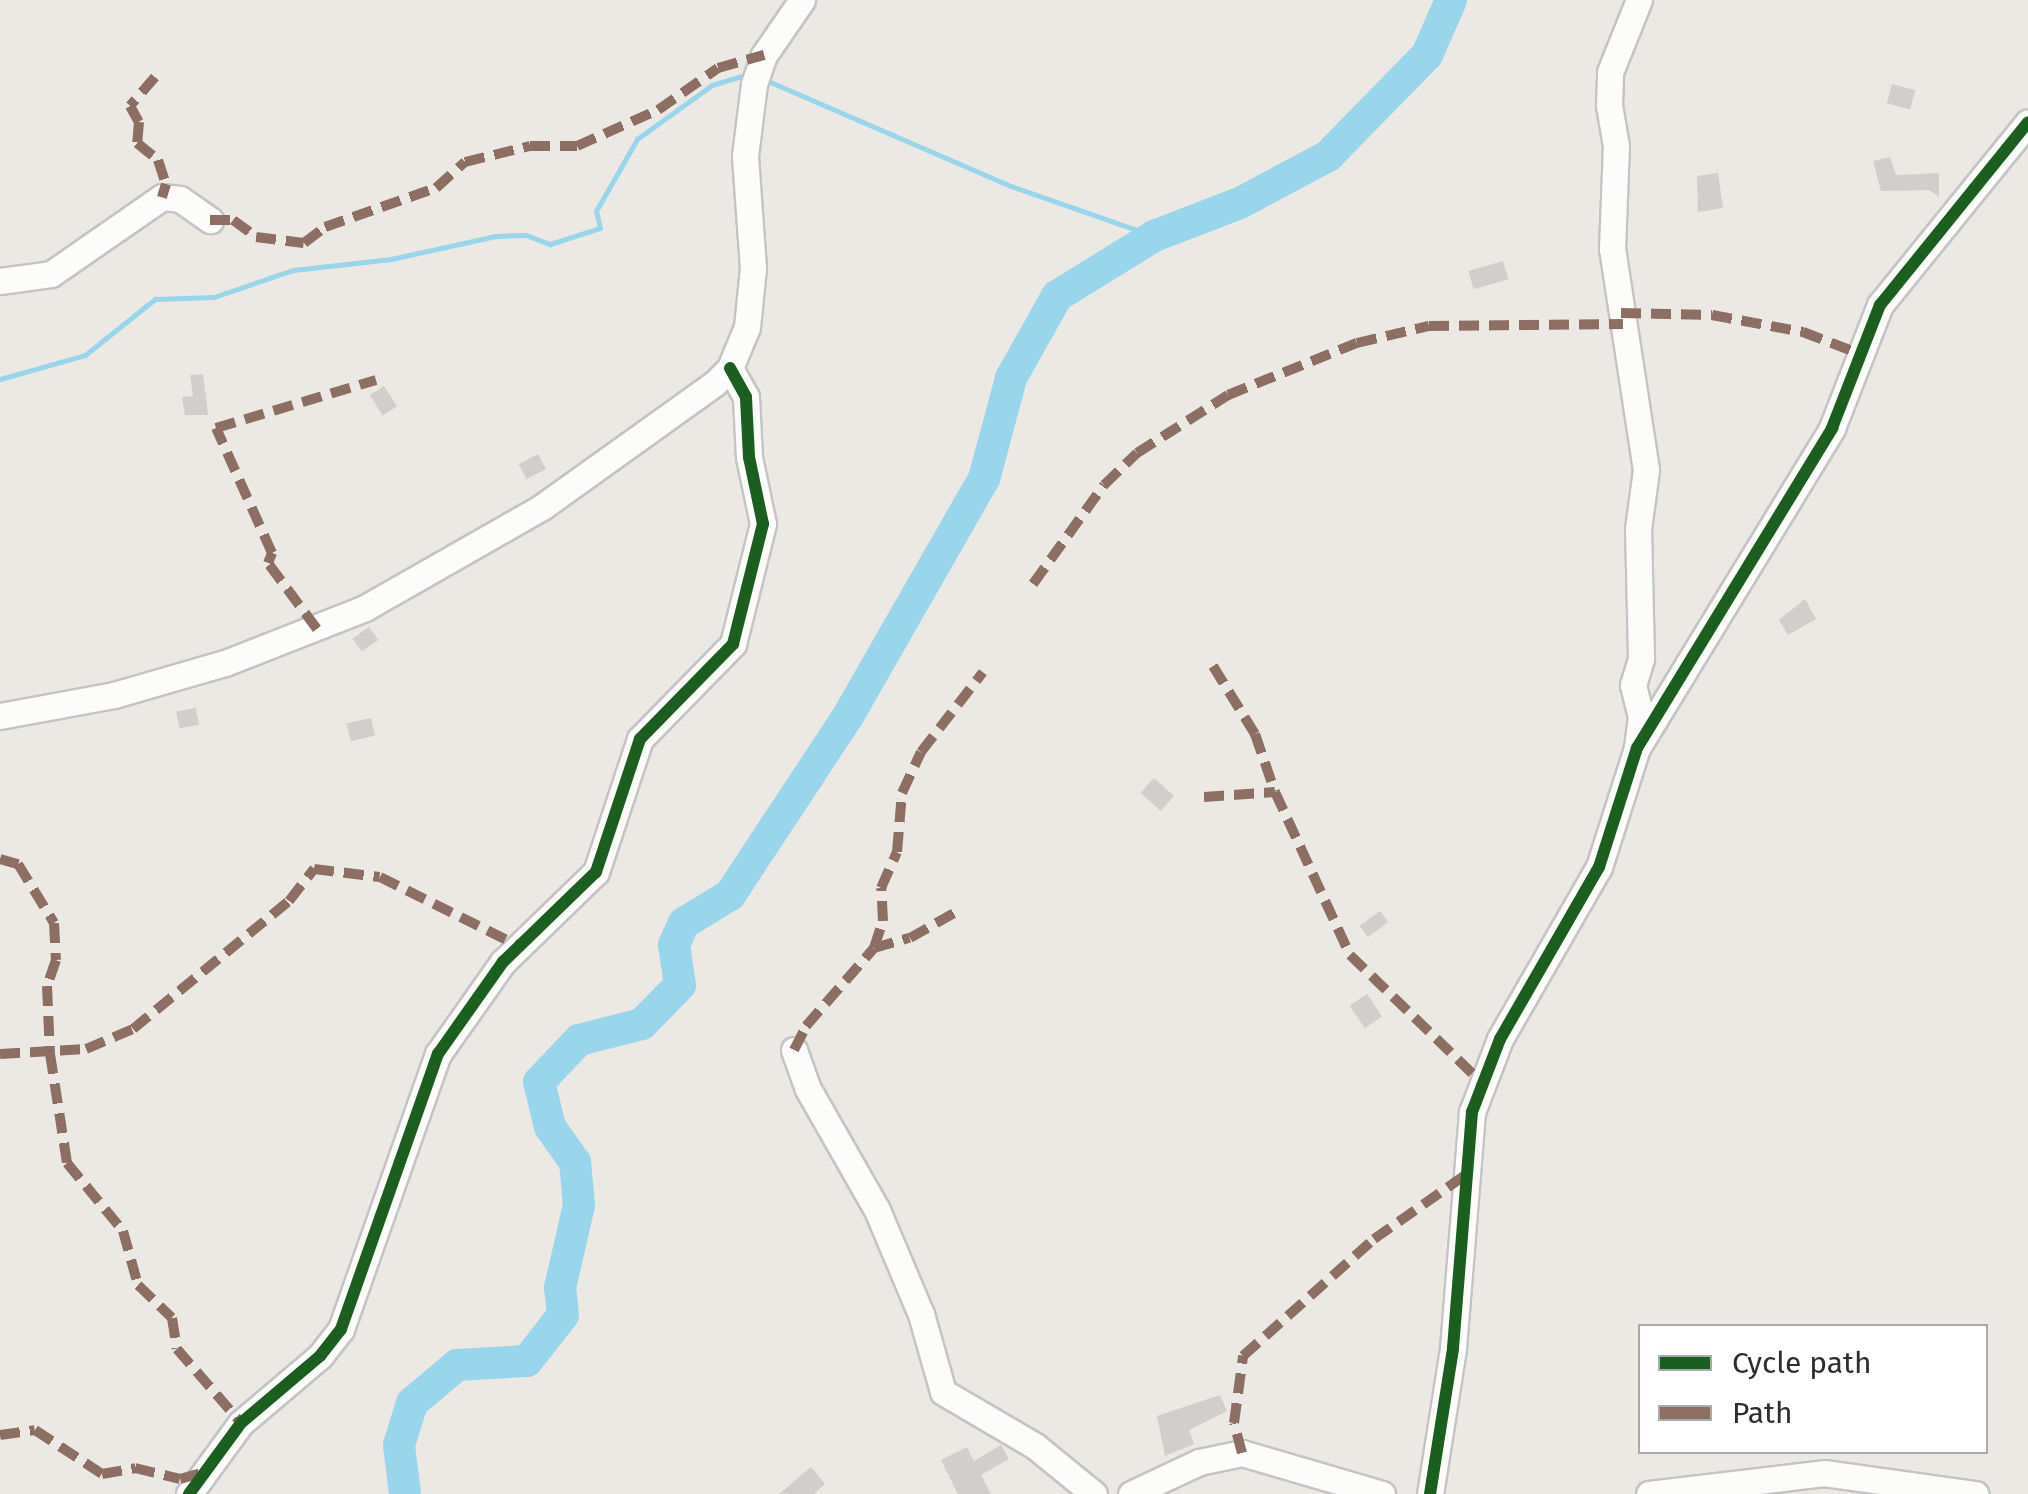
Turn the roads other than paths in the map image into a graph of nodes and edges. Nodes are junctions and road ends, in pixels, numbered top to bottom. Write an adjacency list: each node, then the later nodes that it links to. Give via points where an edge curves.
1 (802, 0): 6 (street, via 764,55 754,84 745,156 753,268 747,327)
2 (1639, 0): 8 (street, via 1610,72 1609,105 1616,146 1612,249 1646,470 1638,528 1641,658 1632,685 1641,717)
3 (2028, 122): 8 (street, via 1880,305 1832,428 1797,492)
4 (210, 220): 5 (street, via 180,198 162,196 51,274)
5 (0, 281)
6 (730, 368): 7 (street, via 542,508 365,608 225,664 114,695); 10 (street, via 746,397 763,524 733,644 640,739 596,872 503,962 438,1054 341,1330 241,1423)
7 (0, 716)
8 (1637, 748): 14 (street, via 1600,866 1538,967 1472,1112 1453,1348)
9 (794, 1050): 11 (street, via 808,1089 878,1210 922,1314 944,1392 1035,1446)
10 (189, 1494)
11 (1094, 1494)
12 (1131, 1494): 13 (street, via 1198,1462 1242,1453)
13 (1382, 1494)
14 (1430, 1494)
15 (1650, 1494): 16 (street, via 1810,1473)
16 (1976, 1494)

